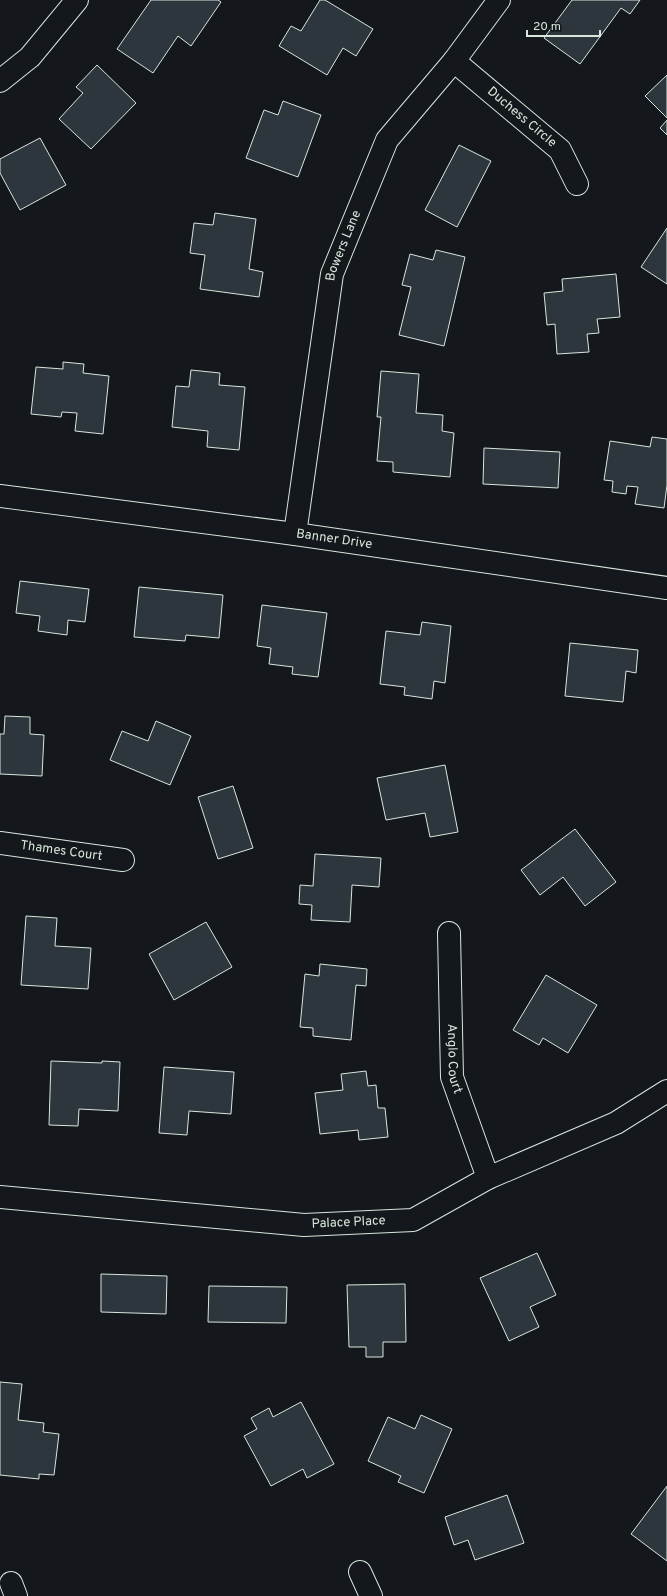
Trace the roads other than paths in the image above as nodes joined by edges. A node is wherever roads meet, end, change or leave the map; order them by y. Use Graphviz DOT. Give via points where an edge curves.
graph roads {
  1 [pos="77,0"];
  2 [pos="499,0"];
  3 [pos="454,61"];
  4 [pos="0,82"];
  5 [pos="577,184"];
  6 [pos="0,496"];
  7 [pos="295,534"];
  8 [pos="667,588"];
  9 [pos="0,843"];
  10 [pos="123,860"];
  11 [pos="449,933"];
  12 [pos="667,1091"];
  13 [pos="488,1178"];
  14 [pos="0,1197"];
  15 [pos="360,1572"];
  16 [pos="371,1596"];
  1 -- 4 [label="street" via="30,57"];
  2 -- 3 [label="street, Bowers Lane"];
  3 -- 5 [label="street, Duchess Circle" via="560,150"];
  3 -- 7 [label="street, Bowers Lane" via="387,140 332,274"];
  6 -- 7 [label="street, Banner Drive"];
  7 -- 8 [label="street, Banner Drive"];
  9 -- 10 [label="street, Thames Court"];
  11 -- 13 [label="street, Anglo Court" via="452,1077"];
  12 -- 13 [label="street, Palace Place" via="616,1123"];
  13 -- 14 [label="street, Palace Place" via="413,1220 304,1225"];
  15 -- 16 [label="street"];
}
